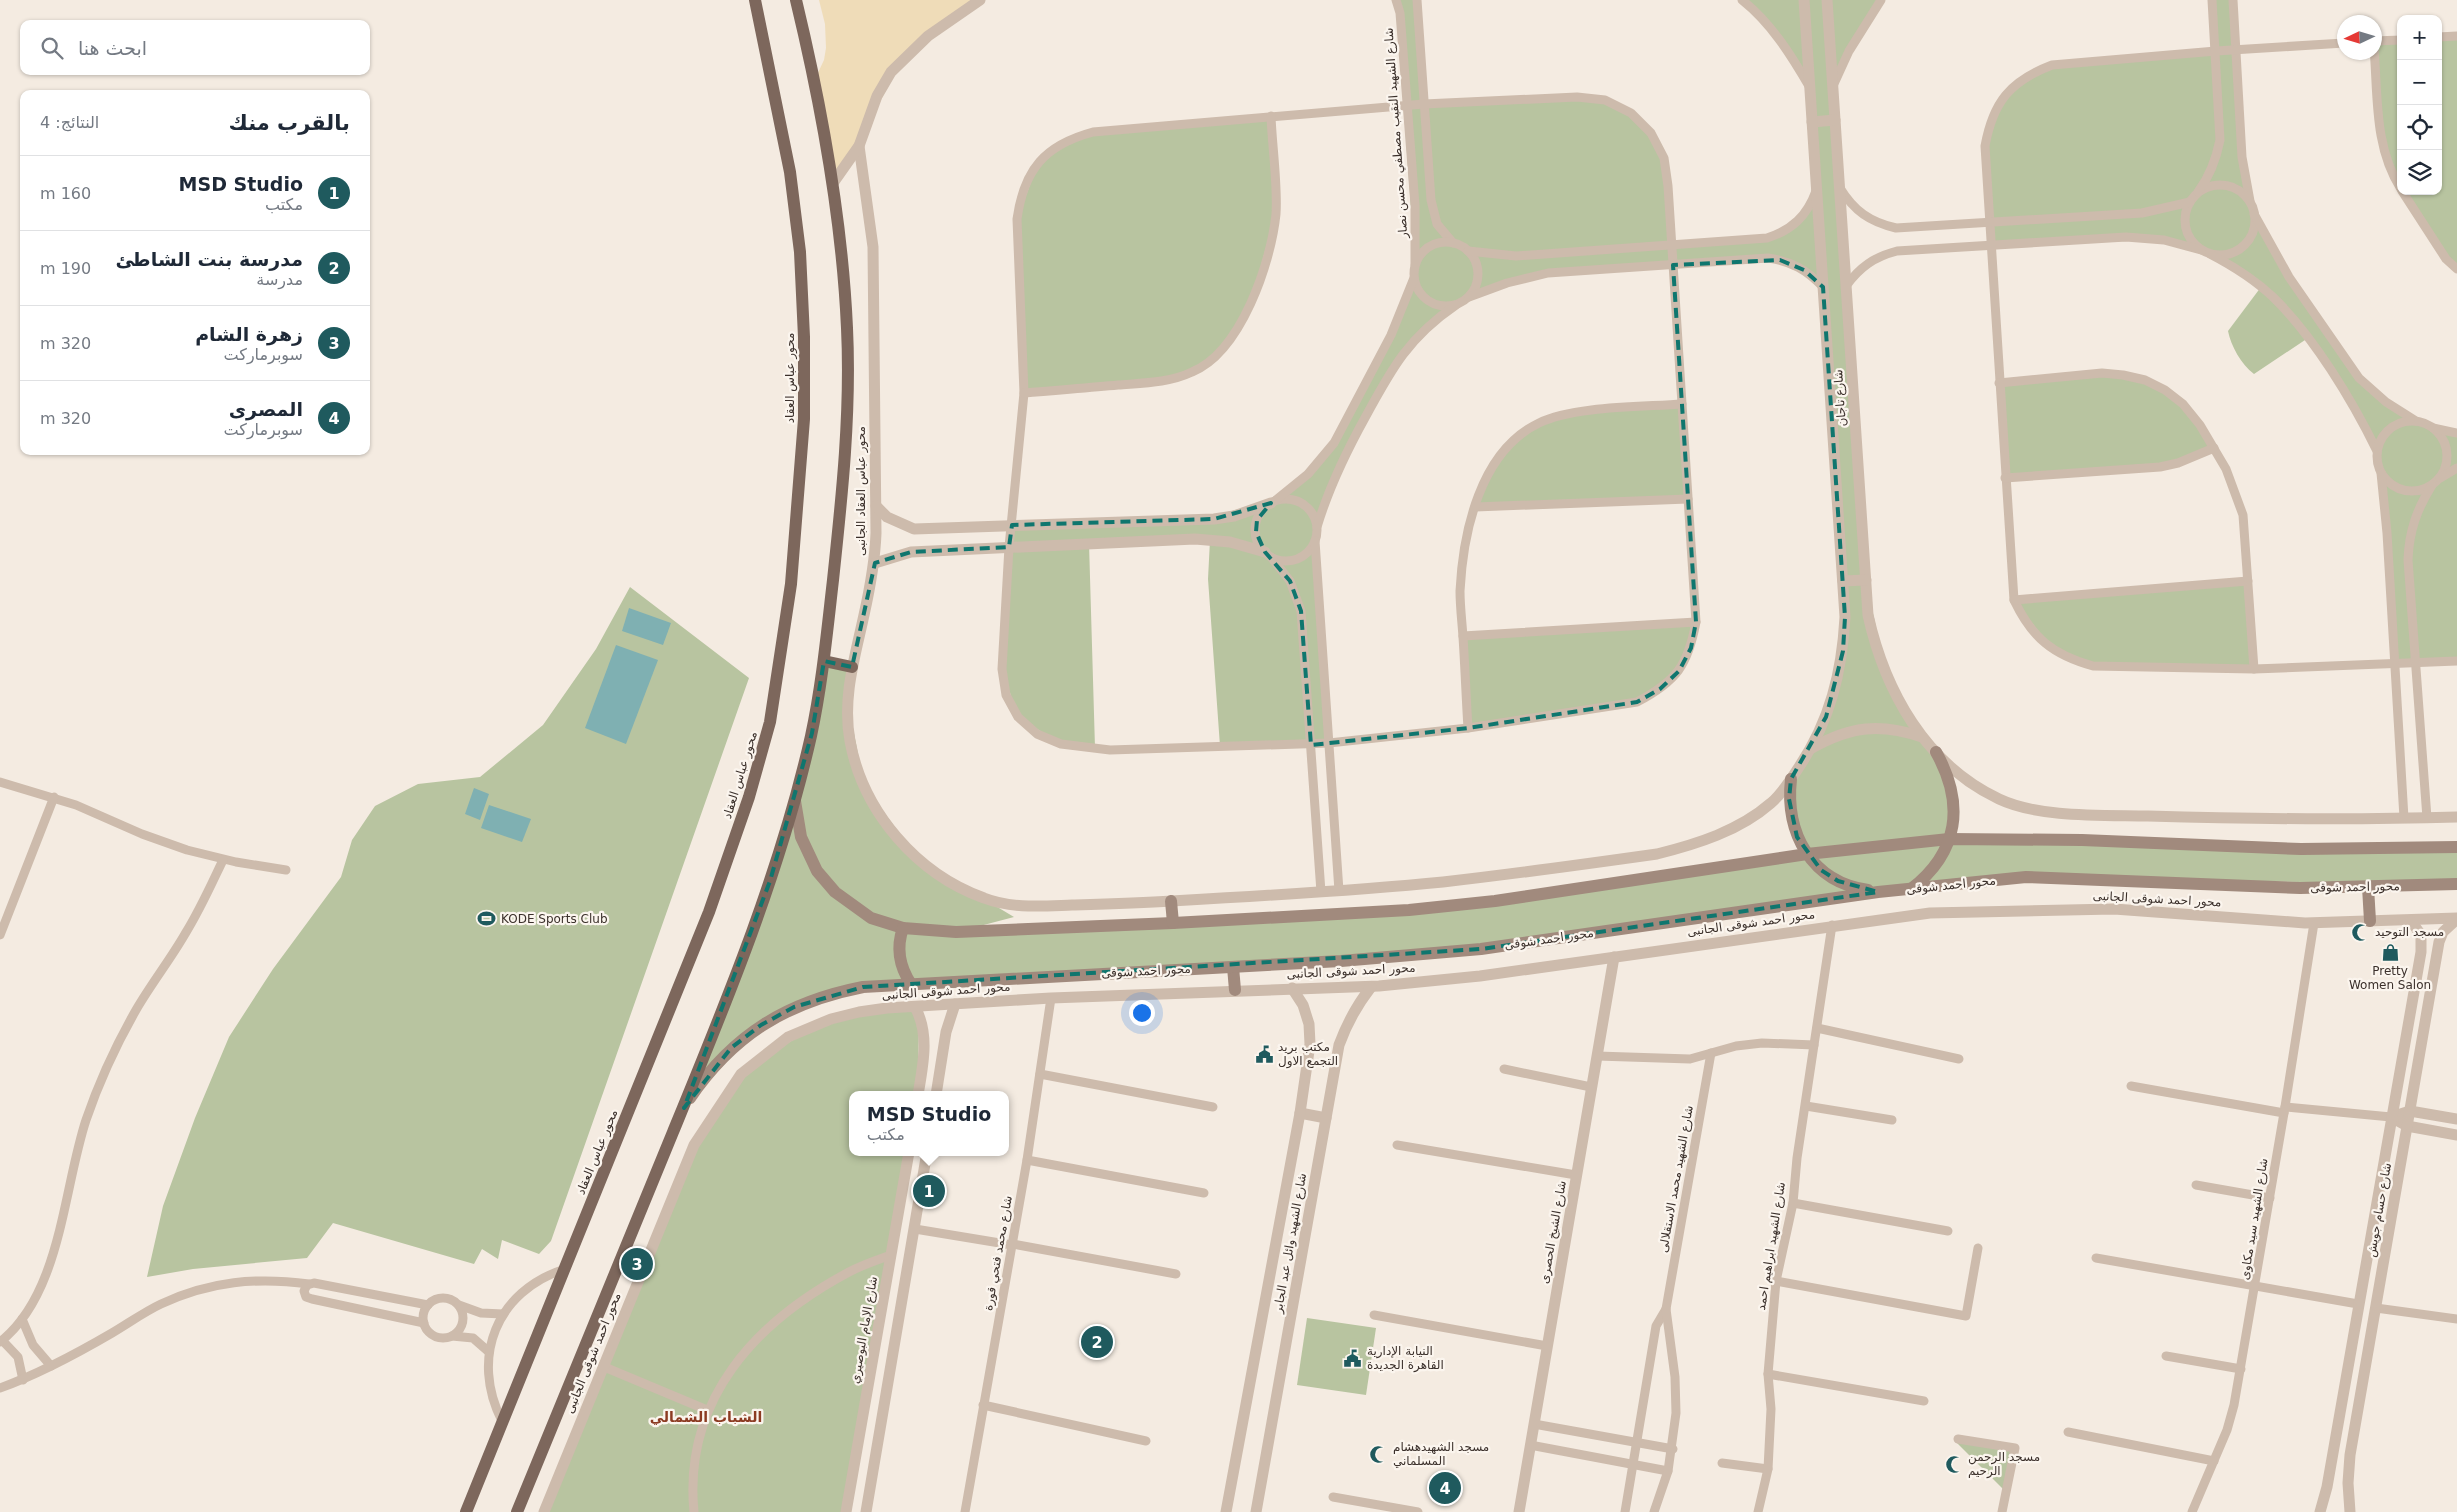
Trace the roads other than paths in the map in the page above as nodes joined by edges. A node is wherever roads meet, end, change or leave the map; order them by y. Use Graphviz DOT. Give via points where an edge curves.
graph roads {
  1 [pos="755,0"];
  2 [pos="796,0"];
  3 [pos="1396,0"];
  4 [pos="1417,0"];
  5 [pos="1742,0"];
  6 [pos="1804,0"];
  7 [pos="1827,0"];
  8 [pos="1882,0"];
  9 [pos="2212,0"];
  10 [pos="2232,0"];
  11 [pos="975,1"];
  12 [pos="2457,36"];
  13 [pos="2442,38"];
  14 [pos="2397,40"];
  15 [pos="2382,41"];
  16 [pos="2337,43"];
  17 [pos="2235,50"];
  18 [pos="2216,51"];
  19 [pos="2375,60"];
  20 [pos="1833,87"];
  21 [pos="1810,88"];
  22 [pos="1424,104"];
  23 [pos="1407,105"];
  24 [pos="1271,116"];
  25 [pos="1835,120"];
  26 [pos="1812,122"];
  27 [pos="859,146"];
  28 [pos="2397,182"];
  29 [pos="833,183"];
  30 [pos="1817,188"];
  31 [pos="1840,188"];
  32 [pos="2405,195"];
  33 [pos="2191,200"];
  34 [pos="2251,204"];
  35 [pos="2254,214"];
  36 [pos="1990,222"];
  37 [pos="1453,243"];
  38 [pos="1672,244"];
  39 [pos="1991,245"];
  40 [pos="2201,250"];
  41 [pos="1468,251"];
  42 [pos="2210,254"];
  43 [pos="1673,264"];
  44 [pos="1415,265"];
  45 [pos="2457,269"];
  46 [pos="1414,278"];
  47 [pos="1846,286"];
  48 [pos="1823,287"];
  49 [pos="1469,297"];
  50 [pos="1456,305"];
  51 [pos="1999,383"];
  52 [pos="1024,393"];
  53 [pos="1682,404"];
  54 [pos="2416,421"];
  55 [pos="2433,428"];
  56 [pos="2457,433"];
  57 [pos="2214,448"];
  58 [pos="2377,451"];
  59 [pos="2457,468"];
  60 [pos="2381,473"];
  61 [pos="2005,478"];
  62 [pos="2435,482"];
  63 [pos="1688,499"];
  64 [pos="1273,502"];
  65 [pos="876,506"];
  66 [pos="1475,507"];
  67 [pos="1012,526"];
  68 [pos="1317,527"];
  69 [pos="1315,541"];
  70 [pos="1009,547"];
  71 [pos="1268,554"];
  72 [pos="875,563"];
  73 [pos="1866,580"];
  74 [pos="1843,581"];
  75 [pos="2248,581"];
  76 [pos="2014,600"];
  77 [pos="1696,622"];
  78 [pos="1463,636"];
  79 [pos="824,661"];
  80 [pos="2395,662"];
  81 [pos="2457,662"];
  82 [pos="2416,663"];
  83 [pos="852,667"];
  84 [pos="2254,669"];
  85 [pos="1468,728"];
  86 [pos="1922,736"];
  87 [pos="1329,743"];
  88 [pos="1310,744"];
  89 [pos="1812,748"];
  90 [pos="1936,752"];
  91 [pos="1791,779"];
  92 [pos="0,782"];
  93 [pos="54,797"];
  94 [pos="795,801"];
  95 [pos="2457,817"];
  96 [pos="2404,818"];
  97 [pos="2427,818"];
  98 [pos="1949,839"];
  99 [pos="2457,847"];
  100 [pos="1807,854"];
  101 [pos="223,860"];
  102 [pos="286,870"];
  103 [pos="2457,884"];
  104 [pos="2368,887"];
  105 [pos="1911,888"];
  106 [pos="1339,891"];
  107 [pos="1321,892"];
  108 [pos="1878,892"];
  109 [pos="1171,901"];
  110 [pos="2457,918"];
  111 [pos="2370,921"];
  112 [pos="2412,921"];
  113 [pos="1173,923"];
  114 [pos="2314,923"];
  115 [pos="1832,926"];
  116 [pos="904,928"];
  117 [pos="0,935"];
  118 [pos="1614,957"];
  119 [pos="1233,966"];
  120 [pos="911,984"];
  121 [pos="1371,987"];
  122 [pos="1292,988"];
  123 [pos="1235,990"];
  124 [pos="1051,998"];
  125 [pos="955,1004"];
  126 [pos="915,1007"];
  127 [pos="1818,1028"];
  128 [pos="1814,1046"];
  129 [pos="1710,1053"];
  130 [pos="1597,1056"];
  131 [pos="1959,1059"];
  132 [pos="1504,1069"];
  133 [pos="1040,1074"];
  134 [pos="2131,1086"];
  135 [pos="1592,1087"];
  136 [pos="918,1091"];
  137 [pos="937,1091"];
  138 [pos="1806,1106"];
  139 [pos="1213,1107"];
  140 [pos="684,1108"];
  141 [pos="2285,1110"];
  142 [pos="2410,1111"];
  143 [pos="1300,1113"];
  144 [pos="1326,1118"];
  145 [pos="2391,1118"];
  146 [pos="2457,1119"];
  147 [pos="1892,1120"];
  148 [pos="2407,1126"];
  149 [pos="2457,1135"];
  150 [pos="1397,1145"];
  151 [pos="908,1156"];
  152 [pos="926,1156"];
  153 [pos="1027,1160"];
  154 [pos="1576,1175"];
  155 [pos="2196,1186"];
  156 [pos="1204,1193"];
  157 [pos="2270,1198"];
  158 [pos="1793,1203"];
  159 [pos="915,1229"];
  160 [pos="1948,1231"];
  161 [pos="1012,1244"];
  162 [pos="1978,1248"];
  163 [pos="891,1255"];
  164 [pos="2096,1258"];
  165 [pos="565,1269"];
  166 [pos="1176,1274"];
  167 [pos="1776,1280"];
  168 [pos="309,1284"];
  169 [pos="2255,1286"];
  170 [pos="364,1292"];
  171 [pos="2358,1304"];
  172 [pos="428,1305"];
  173 [pos="459,1305"];
  174 [pos="2376,1308"];
  175 [pos="1666,1309"];
  176 [pos="360,1310"];
  177 [pos="503,1314"];
  178 [pos="1374,1315"];
  179 [pos="2457,1318"];
  180 [pos="22,1319"];
  181 [pos="424,1323"];
  182 [pos="452,1336"];
  183 [pos="1,1341"];
  184 [pos="1547,1346"];
  185 [pos="489,1352"];
  186 [pos="2166,1356"];
  187 [pos="51,1366"];
  188 [pos="602,1366"];
  189 [pos="2241,1369"];
  190 [pos="1768,1374"];
  191 [pos="23,1380"];
  192 [pos="0,1388"];
  193 [pos="1924,1400"];
  194 [pos="983,1405"];
  195 [pos="707,1410"];
  196 [pos="502,1421"];
  197 [pos="1534,1424"];
  198 [pos="2068,1432"];
  199 [pos="1958,1439"];
  200 [pos="1146,1441"];
  201 [pos="1637,1443"];
  202 [pos="1530,1445"];
  203 [pos="1673,1449"];
  204 [pos="2214,1461"];
  205 [pos="1722,1463"];
  206 [pos="1633,1465"];
  207 [pos="1768,1469"];
  208 [pos="1668,1471"];
  209 [pos="1333,1497"];
  210 [pos="466,1512"];
  211 [pos="517,1512"];
  212 [pos="544,1512"];
  213 [pos="694,1512"];
  214 [pos="846,1512"];
  215 [pos="866,1512"];
  216 [pos="965,1512"];
  217 [pos="1226,1512"];
  218 [pos="1256,1512"];
  219 [pos="1418,1512"];
  220 [pos="1519,1512"];
  221 [pos="1625,1512"];
  222 [pos="1654,1512"];
  223 [pos="1758,1512"];
  224 [pos="2002,1512"];
  225 [pos="2192,1512"];
  226 [pos="2320,1512"];
  227 [pos="2350,1512"];
  1 -- 165 [label="main road, محور عباس العقاد" via="790,172 800,252 804,336 803,429 791,584 782,652 770,722 749,797 714,899"];
  2 -- 29 [label="main road" via="815,79"];
  3 -- 23 [label="street, شارع الشهيد النقيب مصطفي محسن نصار" via="1400,13"];
  4 -- 22 [label="street"];
  5 -- 21 [label="street" via="1793,57"];
  6 -- 21 [label="street, شارع تاجان"];
  7 -- 20 [label="street, شارع تاجان"];
  8 -- 20 [label="street" via="1849,51"];
  9 -- 18 [label="street"];
  10 -- 17 [label="street"];
  11 -- 27 [label="street" via="928,36 891,72 877,96"];
  12 -- 13 [label="street"];
  14 -- 15 [label="street"];
  16 -- 17 [label="street"];
  17 -- 18 [label="street"];
  17 -- 34 [label="street" via="2242,157"];
  18 -- 33 [label="street" via="2220,140 2206,181"];
  18 -- 36 [label="street" via="2052,65 2031,73 2013,86 1999,103 1989,124 1985,146"];
  19 -- 28 [label="street" via="2380,135 2390,171"];
  20 -- 25 [label="street, شارع تاجان"];
  21 -- 26 [label="street, شارع تاجان"];
  22 -- 23 [label="street"];
  22 -- 37 [label="street" via="1433,212 1444,234"];
  22 -- 38 [label="street" via="1577,97 1605,100 1631,113 1651,133 1664,158"];
  23 -- 24 [label="street"];
  23 -- 44 [label="street, شارع الشهيد النقيب مصطفي محسن نصار" via="1415,205"];
  24 -- 52 [label="street" via="1276,212 1271,242 1252,298 1216,357 1194,372 1169,380"];
  24 -- 52 [label="street" via="1093,132 1055,147 1039,161 1022,192 1017,219"];
  25 -- 26 [label="street"];
  25 -- 31 [label="street, شارع تاجان"];
  26 -- 30 [label="street, شارع تاجان"];
  27 -- 29 [label="street"];
  27 -- 65 [label="street, محور عباس العقاد الجانبى" via="873,247"];
  29 -- 79 [label="main road" via="847,328 847,414 842,497"];
  30 -- 38 [label="street" via="1804,215 1781,233 1767,238"];
  30 -- 48 [label="street, شارع تاجان"];
  31 -- 36 [label="street" via="1862,215 1878,224 1896,228"];
  31 -- 47 [label="street, شارع تاجان"];
  32 -- 45 [label="street" via="2446,259"];
  33 -- 34 [label="street" via="2201,191 2223,185 2239,192"];
  33 -- 36 [label="street" via="2142,213"];
  33 -- 40 [label="street" via="2186,228 2191,240"];
  34 -- 35 [label="street"];
  35 -- 42 [label="street" via="2254,228 2238,251"];
  35 -- 54 [label="street" via="2289,277 2359,378 2386,402"];
  36 -- 39 [label="street"];
  37 -- 41 [label="street"];
  37 -- 44 [label="street" via="1430,246"];
  38 -- 41 [label="street" via="1516,256"];
  38 -- 43 [label="street"];
  39 -- 40 [label="street" via="2144,237"];
  39 -- 47 [label="street" via="1896,251 1881,255 1867,262"];
  39 -- 51 [label="street"];
  40 -- 42 [label="street"];
  41 -- 49 [label="street" via="1474,259 1478,278"];
  42 -- 58 [label="street" via="2258,284 2297,323 2356,410"];
  43 -- 48 [label="street" via="1768,258 1804,270"];
  43 -- 49 [label="street" via="1548,273"];
  43 -- 53 [label="street"];
  44 -- 46 [label="street"];
  46 -- 50 [label="street" via="1421,295 1428,301 1437,305"];
  46 -- 64 [label="street" via="1391,335 1334,443 1308,474"];
  47 -- 73 [label="street, شارع تاجان"];
  48 -- 74 [label="street, شارع تاجان"];
  49 -- 50 [label="street"];
  50 -- 68 [label="street" via="1422,332 1394,364 1346,451"];
  51 -- 57 [label="street" via="2102,373 2145,380 2183,404"];
  51 -- 61 [label="street"];
  52 -- 67 [label="street"];
  53 -- 63 [label="street"];
  53 -- 66 [label="street" via="1566,413 1539,423 1516,439 1500,458"];
  54 -- 55 [label="street"];
  54 -- 58 [label="street" via="2405,422 2386,432"];
  55 -- 56 [label="street"];
  55 -- 62 [label="street" via="2441,437 2446,459 2444,470"];
  57 -- 61 [label="street" via="2160,467"];
  57 -- 75 [label="street" via="2236,492 2243,515"];
  58 -- 60 [label="street"];
  59 -- 62 [label="street"];
  60 -- 62 [label="street" via="2388,482 2404,490 2422,490"];
  60 -- 80 [label="street"];
  61 -- 76 [label="street"];
  62 -- 82 [label="street" via="2416,513 2409,544"];
  63 -- 66 [label="street"];
  63 -- 77 [label="street"];
  64 -- 67 [label="street" via="1214,519"];
  64 -- 68 [label="street" via="1298,501 1311,512"];
  64 -- 71 [label="street" via="1262,510 1257,520 1258,543"];
  65 -- 67 [label="street" via="887,517 914,528"];
  65 -- 72 [label="street, محور عباس العقاد الجانبى"];
  66 -- 78 [label="street" via="1460,592"];
  67 -- 70 [label="street"];
  68 -- 69 [label="street"];
  69 -- 71 [label="street" via="1310,550 1291,561"];
  69 -- 87 [label="street"];
  70 -- 71 [label="street" via="1195,538 1230,542"];
  70 -- 72 [label="street" via="911,552"];
  70 -- 88 [label="street" via="1002,669 1006,694 1018,717 1037,734 1061,744 1110,750"];
  71 -- 88 [label="street" via="1290,581 1301,611"];
  72 -- 83 [label="street, محور عباس العقاد الجانبى"];
  73 -- 74 [label="street"];
  73 -- 86 [label="street, شارع تاجان" via="1868,615 1882,663 1903,709"];
  74 -- 89 [label="street, شارع تاجان" via="1845,617 1837,685"];
  75 -- 76 [label="street"];
  75 -- 84 [label="street"];
  76 -- 84 [label="street" via="2037,636 2072,660 2093,666"];
  77 -- 78 [label="street"];
  77 -- 85 [label="street" via="1691,648 1679,671 1660,690 1637,702"];
  78 -- 85 [label="street"];
  79 -- 83 [label="main road"];
  79 -- 94 [label="main road" via="812,733"];
  80 -- 82 [label="street"];
  80 -- 84 [label="street"];
  80 -- 96 [label="street"];
  81 -- 82 [label="street"];
  82 -- 97 [label="street"];
  83 -- 109 [label="street, محور عباس العقاد الجانبى" via="848,702 850,741 864,785 886,826 919,860 950,883 986,899 1025,907"];
  85 -- 87 [label="street"];
  86 -- 89 [label="street" via="1885,728 1854,729 1832,736"];
  86 -- 90 [label="street, شارع تاجان"];
  87 -- 88 [label="street"];
  87 -- 106 [label="street"];
  88 -- 107 [label="street"];
  89 -- 91 [label="street, شارع تاجان"];
  90 -- 96 [label="street, شارع تاجان" via="1976,786 2000,800 2054,812 2276,820"];
  90 -- 98 [label="main road" via="1947,772 1953,794 1954,817"];
  91 -- 100 [label="main road" via="1791,818"];
  91 -- 106 [label="street" via="1772,803 1747,820 1682,848 1630,858 1444,882"];
  92 -- 93 [label="street"];
  93 -- 101 [label="street" via="163,842"];
  93 -- 117 [label="street"];
  94 -- 116 [label="main road" via="801,837 817,871 835,892 871,918"];
  94 -- 140 [label="main road" via="753,930"];
  95 -- 97 [label="street"];
  96 -- 97 [label="street"];
  98 -- 99 [label="main road" via="2082,840 2301,849"];
  98 -- 100 [label="main road"];
  98 -- 105 [label="main road" via="1934,867"];
  100 -- 108 [label="main road" via="1821,870 1838,881"];
  100 -- 113 [label="main road" via="1495,901 1393,911"];
  101 -- 102 [label="street"];
  101 -- 180 [label="street" via="198,913 136,1011 108,1066 78,1148 47,1274"];
  103 -- 104 [label="main road, محور احمد شوقى"];
  104 -- 105 [label="main road, محور احمد شوقى" via="2228,887 2026,877"];
  104 -- 111 [label="main road"];
  105 -- 108 [label="main road, محور احمد شوقى"];
  106 -- 107 [label="street"];
  107 -- 109 [label="street"];
  108 -- 119 [label="main road, محور احمد شوقى" via="1481,949"];
  109 -- 113 [label="main road"];
  110 -- 112 [label="street, محور احمد شوقى الجانبى"];
  110 -- 142 [label="street, شارع حسام جويش" via="2443,932 2439,942"];
  111 -- 112 [label="street, محور احمد شوقى الجانبى"];
  111 -- 114 [label="street, محور احمد شوقى الجانبى"];
  112 -- 145 [label="street, شارع حسام جويش" via="2422,943"];
  113 -- 116 [label="main road" via="956,932"];
  114 -- 115 [label="street, محور احمد شوقى الجانبى" via="2114,909 1930,913"];
  114 -- 141 [label="street, شارع الشهيد سيد مكاوى"];
  115 -- 118 [label="street, محور احمد شوقى الجانبى"];
  115 -- 127 [label="street, شارع الشهيد ابراهيم احمد"];
  116 -- 120 [label="main road" via="899,943 900,958"];
  118 -- 121 [label="street, محور احمد شوقى الجانبى"];
  118 -- 130 [label="street, شارع الشيخ الحصرى"];
  119 -- 120 [label="main road, محور احمد شوقى"];
  119 -- 123 [label="main road"];
  120 -- 140 [label="main road, محور احمد شوقى" via="863,987 833,993 794,1007 761,1025 731,1048 705,1076"];
  121 -- 122 [label="street, محور احمد شوقى الجانبى"];
  121 -- 144 [label="street, شارع الشهيد وائل عبد الجابر" via="1346,1024"];
  122 -- 123 [label="street, محور احمد شوقى الجانبى"];
  122 -- 143 [label="street, شارع الشهيد وائل عبد الجابر" via="1303,1005 1309,1024 1310,1044"];
  123 -- 124 [label="street, محور احمد شوقى الجانبى"];
  124 -- 125 [label="street, محور احمد شوقى الجانبى"];
  124 -- 133 [label="street, شارع محمد فتحي قورة"];
  125 -- 126 [label="street, محور احمد شوقى الجانبى"];
  125 -- 137 [label="street" via="946,1032"];
  126 -- 136 [label="street" via="925,1039"];
  126 -- 188 [label="street, محور احمد شوقى الجانبى" via="831,1018 788,1037 740,1074 694,1145"];
  127 -- 128 [label="street, شارع الشهيد ابراهيم احمد"];
  127 -- 131 [label="street"];
  128 -- 129 [label="street" via="1762,1043"];
  128 -- 138 [label="street, شارع الشهيد ابراهيم احمد"];
  129 -- 130 [label="street" via="1690,1059"];
  129 -- 175 [label="street, شارع الشهيد محمد الاستقلالى"];
  130 -- 135 [label="street, شارع الشيخ الحصرى"];
  132 -- 135 [label="street"];
  133 -- 139 [label="street"];
  133 -- 153 [label="street, شارع محمد فتحي قورة"];
  134 -- 141 [label="street"];
  135 -- 154 [label="street, شارع الشيخ الحصرى"];
  138 -- 147 [label="street"];
  138 -- 158 [label="street, شارع الشهيد ابراهيم احمد"];
  140 -- 211 [label="main road"];
  141 -- 145 [label="street"];
  141 -- 157 [label="street, شارع الشهيد سيد مكاوى"];
  142 -- 145 [label="street"];
  142 -- 146 [label="street"];
  142 -- 148 [label="street, شارع حسام جويش"];
  143 -- 144 [label="street"];
  143 -- 217 [label="street, شارع الشهيد وائل عبد الجابر"];
  144 -- 218 [label="street, شارع الشهيد وائل عبد الجابر"];
  145 -- 148 [label="street"];
  145 -- 171 [label="street, شارع حسام جويش"];
  148 -- 149 [label="street"];
  148 -- 174 [label="street, شارع حسام جويش"];
  150 -- 154 [label="street"];
  151 -- 163 [label="street, شارع الإمام البوصيري"];
  152 -- 159 [label="street"];
  153 -- 156 [label="street"];
  153 -- 161 [label="street, شارع محمد فتحي قورة"];
  154 -- 184 [label="street, شارع الشيخ الحصرى"];
  155 -- 157 [label="street"];
  157 -- 169 [label="street, شارع الشهيد سيد مكاوى"];
  158 -- 160 [label="street"];
  158 -- 167 [label="street, شارع الشهيد ابراهيم احمد"];
  159 -- 161 [label="street"];
  159 -- 215 [label="street"];
  161 -- 166 [label="street"];
  161 -- 194 [label="street, شارع محمد فتحي قورة"];
  162 -- 167 [label="street" via="1966,1316"];
  163 -- 195 [label="street" via="851,1271 814,1292 783,1316 731,1370"];
  163 -- 214 [label="street, شارع الإمام البوصيري"];
  164 -- 169 [label="street"];
  165 -- 177 [label="street" via="532,1284 514,1299"];
  165 -- 196 [label="main road, محور عباس العقاد"];
  167 -- 190 [label="street, شارع الشهيد ابراهيم احمد"];
  168 -- 170 [label="street"];
  168 -- 176 [label="street" via="304,1291 309,1299"];
  168 -- 187 [label="street" via="255,1280 198,1290 145,1312"];
  169 -- 171 [label="street"];
  169 -- 189 [label="street, شارع الشهيد سيد مكاوى"];
  170 -- 172 [label="street"];
  170 -- 176 [label="street"];
  171 -- 226 [label="street, شارع حسام جويش"];
  172 -- 173 [label="street" via="432,1301 450,1298"];
  172 -- 181 [label="street"];
  173 -- 177 [label="street" via="481,1313"];
  173 -- 182 [label="street" via="463,1322"];
  174 -- 179 [label="street"];
  174 -- 227 [label="street, شارع حسام جويش" via="2350,1455"];
  175 -- 201 [label="street, شارع الشهيد محمد الاستقلالى" via="1656,1326"];
  175 -- 203 [label="street, شارع الشهيد محمد الاستقلالى" via="1675,1377"];
  176 -- 181 [label="street"];
  177 -- 185 [label="street"];
  178 -- 184 [label="street"];
  180 -- 183 [label="street"];
  180 -- 187 [label="street" via="33,1345"];
  181 -- 182 [label="street" via="435,1336"];
  182 -- 185 [label="street" via="473,1338"];
  183 -- 191 [label="street" via="18,1357"];
  184 -- 197 [label="street, شارع الشيخ الحصرى"];
  185 -- 196 [label="street" via="490,1388"];
  186 -- 189 [label="street"];
  187 -- 191 [label="street"];
  188 -- 195 [label="street"];
  188 -- 212 [label="street, محور احمد شوقى الجانبى"];
  189 -- 204 [label="street, شارع الشهيد سيد مكاوى" via="2227,1430"];
  190 -- 193 [label="street"];
  190 -- 207 [label="street, شارع الشهيد ابراهيم احمد" via="1771,1409"];
  191 -- 192 [label="street"];
  194 -- 200 [label="street"];
  194 -- 216 [label="street, شارع محمد فتحي قورة"];
  195 -- 213 [label="street" via="693,1464"];
  196 -- 210 [label="main road, محور عباس العقاد"];
  197 -- 201 [label="street"];
  197 -- 202 [label="street, شارع الشيخ الحصرى"];
  198 -- 204 [label="street"];
  199 -- 224 [label="street" via="2015,1448"];
  201 -- 203 [label="street"];
  201 -- 206 [label="street, شارع الشهيد محمد الاستقلالى"];
  202 -- 206 [label="street"];
  202 -- 220 [label="street, شارع الشيخ الحصرى"];
  203 -- 208 [label="street, شارع الشهيد محمد الاستقلالى"];
  204 -- 225 [label="street, شارع الشهيد سيد مكاوى"];
  205 -- 207 [label="street"];
  206 -- 208 [label="street"];
  206 -- 221 [label="street, شارع الشهيد محمد الاستقلالى"];
  207 -- 223 [label="street, شارع الشهيد ابراهيم احمد"];
  208 -- 222 [label="street, شارع الشهيد محمد الاستقلالى"];
  209 -- 219 [label="street"];
}
